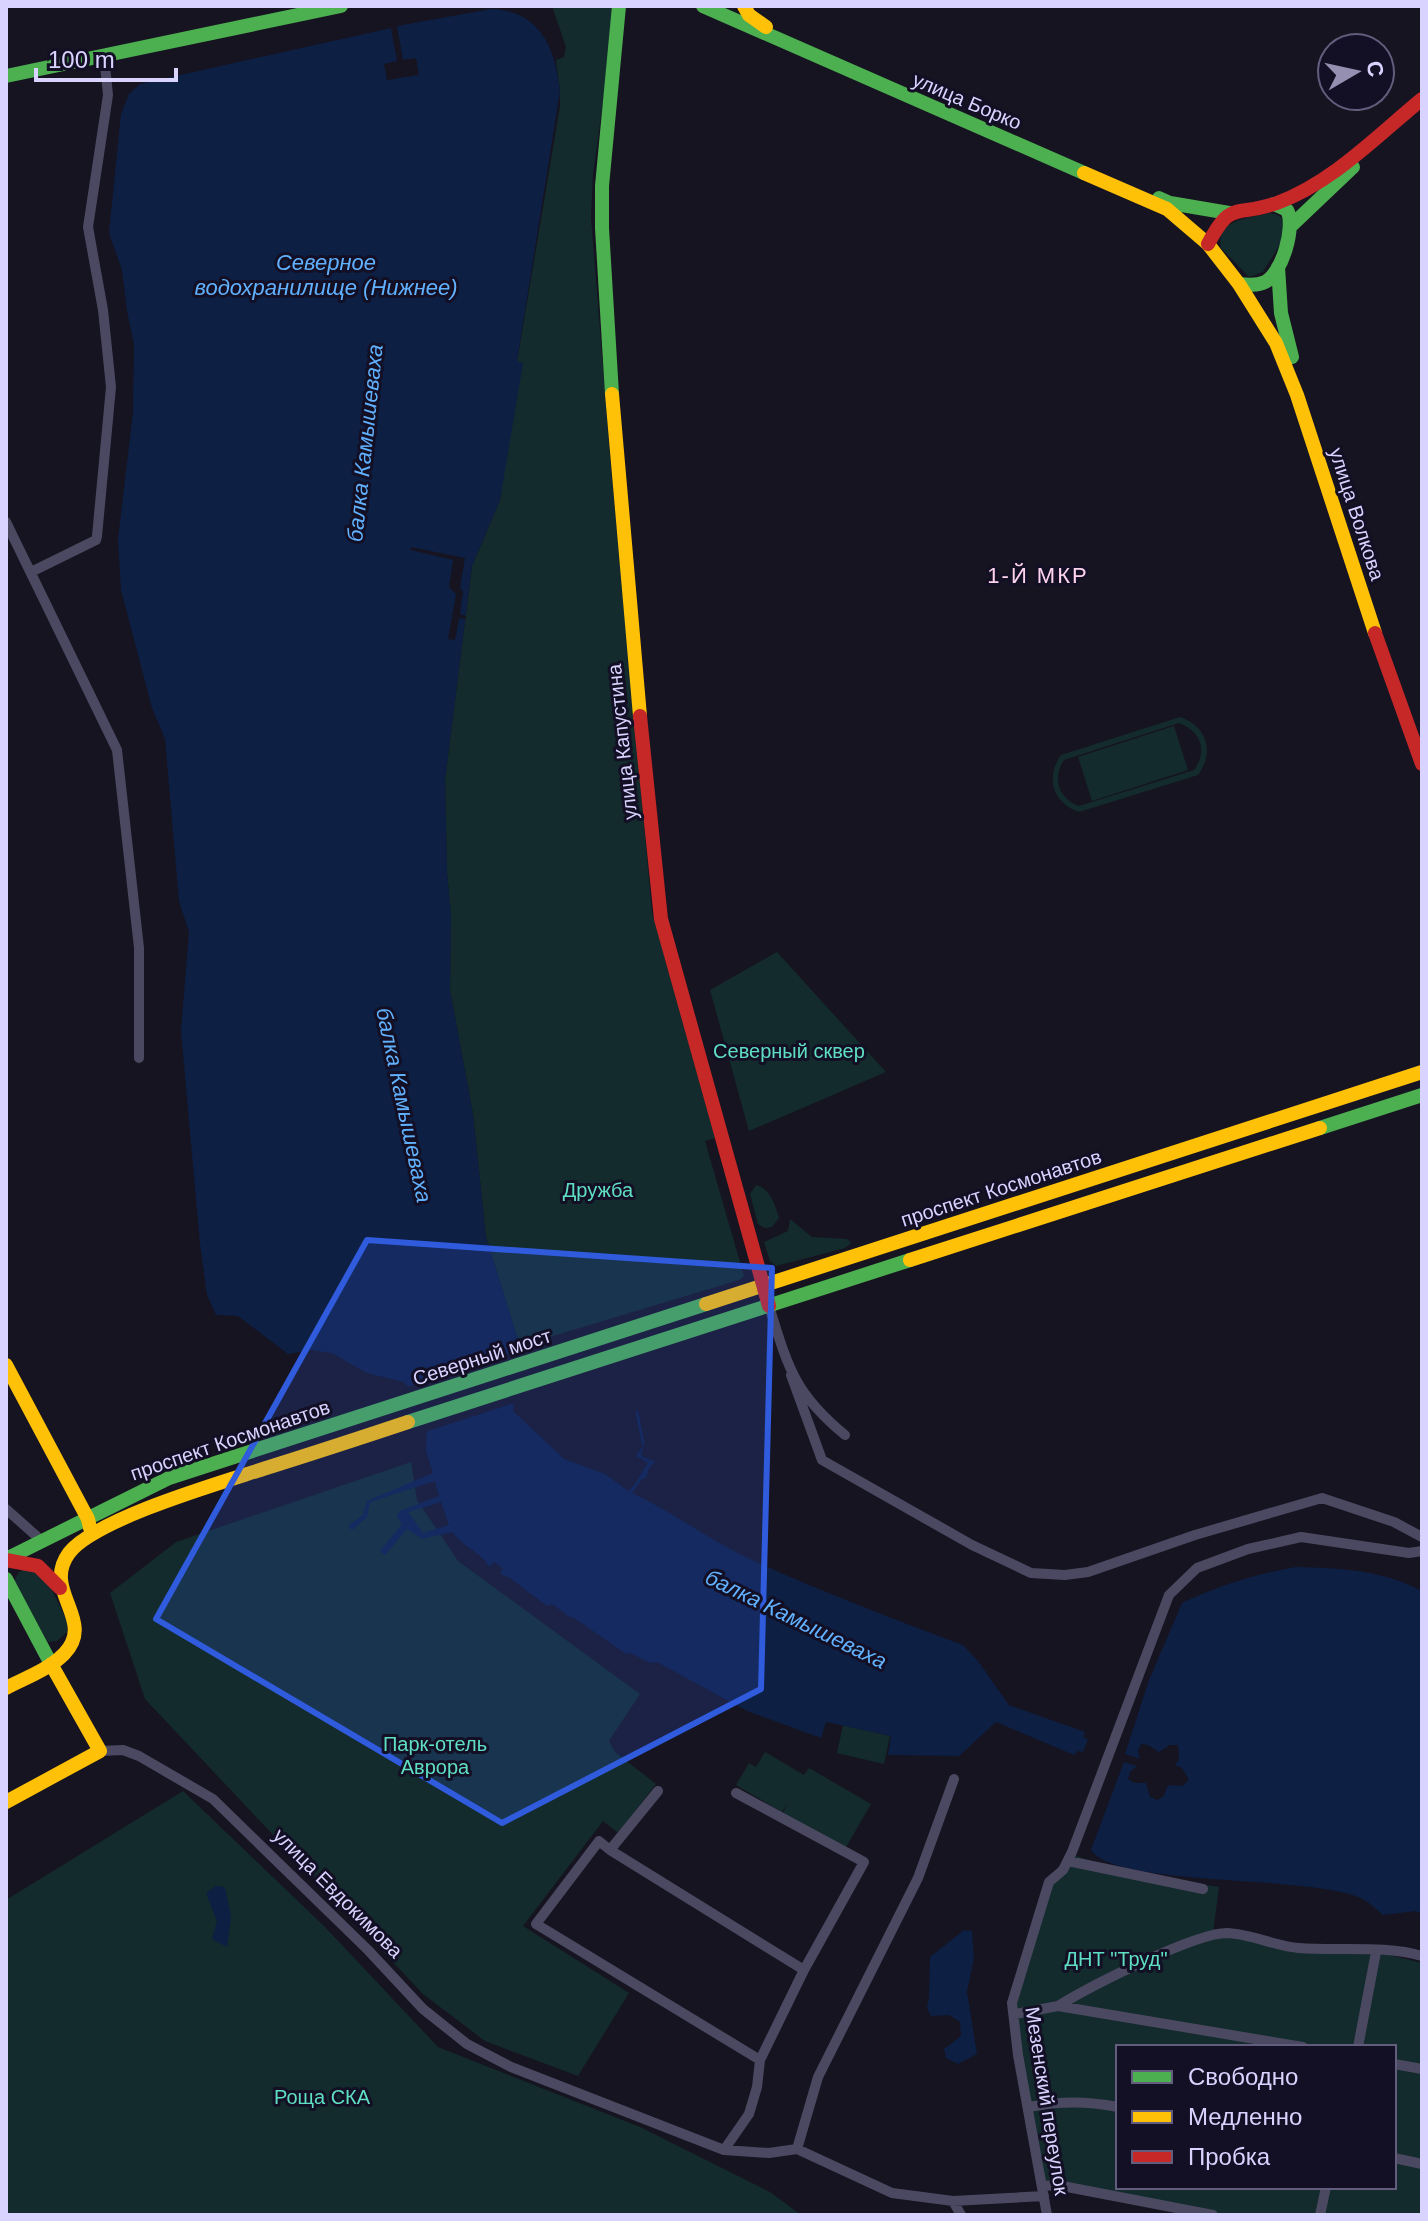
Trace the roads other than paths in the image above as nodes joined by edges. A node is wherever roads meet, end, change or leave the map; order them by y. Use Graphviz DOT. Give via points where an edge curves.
graph roads {
  1 [pos="341,6"];
  2 [pos="619,6"];
  3 [pos="744,6"];
  4 [pos="715,8"];
  5 [pos="104,56"];
  6 [pos="6,76"];
  7 [pos="1422,99"];
  8 [pos="1422,110"];
  9 [pos="1274,204"];
  10 [pos="1229,213"];
  11 [pos="1292,225"];
  12 [pos="1208,244"];
  13 [pos="1278,267"];
  14 [pos="1239,284"];
  15 [pos="6,522"];
  16 [pos="31,572"];
  17 [pos="1422,741"];
  18 [pos="1422,764"];
  19 [pos="139,1058"];
  20 [pos="1422,1072"];
  21 [pos="1422,1095"];
  22 [pos="764,1286"];
  23 [pos="769,1306"];
  24 [pos="591,1342"];
  25 [pos="597,1362"];
  26 [pos="6,1365"];
  27 [pos="791,1375"];
  28 [pos="385,1410"];
  29 [pos="391,1430"];
  30 [pos="845,1435"];
  31 [pos="6,1509"];
  32 [pos="88,1519"];
  33 [pos="92,1535"];
  34 [pos="1422,1537"];
  35 [pos="42,1541"];
  36 [pos="1422,1551"];
  37 [pos="6,1559"];
  38 [pos="6,1579"];
  39 [pos="60,1588"];
  40 [pos="51,1664"];
  41 [pos="6,1688"];
  42 [pos="100,1751"];
  43 [pos="954,1779"];
  44 [pos="658,1791"];
  45 [pos="736,1793"];
  46 [pos="6,1802"];
  47 [pos="610,1850"];
  48 [pos="1068,1861"];
  49 [pos="1203,1889"];
  50 [pos="1376,1952"];
  51 [pos="1422,1956"];
  52 [pos="804,1970"];
  53 [pos="1058,2006"];
  54 [pos="1015,2014"];
  55 [pos="1291,2045"];
  56 [pos="1358,2045"];
  57 [pos="760,2060"];
  58 [pos="1396,2064"];
  59 [pos="1422,2069"];
  60 [pos="1029,2107"];
  61 [pos="1116,2107"];
  62 [pos="797,2149"];
  63 [pos="724,2150"];
  64 [pos="1396,2158"];
  65 [pos="1422,2164"];
  66 [pos="1326,2189"];
  67 [pos="1043,2191"];
  68 [pos="953,2201"];
  69 [pos="961,2215"];
  70 [pos="1047,2215"];
  71 [pos="1213,2215"];
  72 [pos="1320,2215"];
  1 -- 5 [label="main road"];
  2 -- 22 [label="main road, улица Капустина" via="602,228 615,442 653,859 661,919"];
  3 -- 10 [label="main road, улица Борко" via="757,22 1170,203"];
  4 -- 12 [label="main road, улица Борко" via="1167,209"];
  5 -- 6 [label="main road"];
  5 -- 16 [label="street" via="108,95 88,227 111,387 97,536"];
  7 -- 9 [label="main road" via="1325,178"];
  8 -- 11 [label="main road"];
  9 -- 10 [label="main road"];
  9 -- 11 [label="main road" via="1291,215"];
  10 -- 12 [label="main road"];
  11 -- 13 [label="main road"];
  12 -- 14 [label="main road"];
  13 -- 14 [label="main road" via="1261,283"];
  13 -- 17 [label="main road, улица Волкова" via="1286,340"];
  14 -- 18 [label="main road, улица Волкова" via="1276,343 1297,395"];
  15 -- 16 [label="street"];
  16 -- 19 [label="street" via="117,750 139,948"];
  20 -- 22 [label="main road, проспект Космонавтов"];
  21 -- 23 [label="main road, проспект Космонавтов"];
  22 -- 23 [label="main road, улица Капустина"];
  22 -- 24 [label="main road, проспект Космонавтов"];
  23 -- 25 [label="main road, проспект Космонавтов"];
  23 -- 27 [label="street, улица Капустина"];
  24 -- 28 [label="main road, Северный мост"];
  25 -- 29 [label="main road, Северный мост"];
  26 -- 32 [label="main road"];
  27 -- 30 [label="street, улица Капустина" via="818,1413"];
  27 -- 34 [label="street" via="822,1460 1031,1573 1088,1572 1322,1498"];
  28 -- 32 [label="main road, проспект Космонавтов" via="169,1478"];
  29 -- 33 [label="main road, проспект Космонавтов" via="174,1498"];
  31 -- 35 [label="street"];
  32 -- 33 [label="main road"];
  32 -- 35 [label="main road, проспект Космонавтов"];
  33 -- 39 [label="main road" via="65,1558"];
  35 -- 37 [label="main road, проспект Космонавтов"];
  36 -- 48 [label="street, Мезенский переулок" via="1301,1537 1248,1549 1197,1568 1184,1579 1169,1595"];
  37 -- 39 [label="main road, проспект Космонавтов" via="38,1566"];
  38 -- 40 [label="main road"];
  39 -- 40 [label="main road" via="77,1634"];
  40 -- 41 [label="main road"];
  40 -- 42 [label="main road"];
  42 -- 46 [label="main road"];
  42 -- 63 [label="street, улица Евдокимова" via="139,1756 213,1799 423,2009 467,2044 511,2067"];
  43 -- 62 [label="street" via="918,1878 818,2077"];
  44 -- 47 [label="street"];
  45 -- 52 [label="street" via="864,1862"];
  47 -- 52 [label="street"];
  47 -- 57 [label="street" via="599,1841 536,1924"];
  48 -- 49 [label="street"];
  48 -- 54 [label="street, Мезенский переулок" via="1049,1882 1012,2003"];
  50 -- 51 [label="street"];
  50 -- 53 [label="street" via="1299,1948 1230,1933 1206,1935"];
  50 -- 56 [label="street"];
  52 -- 57 [label="street"];
  53 -- 54 [label="street"];
  53 -- 55 [label="street"];
  54 -- 60 [label="street, Мезенский переулок"];
  57 -- 63 [label="street" via="749,2114"];
  58 -- 59 [label="street"];
  60 -- 61 [label="street" via="1060,2101"];
  60 -- 67 [label="street, Мезенский переулок"];
  62 -- 63 [label="street, улица Евдокимова"];
  62 -- 68 [label="street, улица Евдокимова" via="892,2193"];
  64 -- 65 [label="street"];
  66 -- 72 [label="street"];
  67 -- 68 [label="street, улица Евдокимова"];
  67 -- 70 [label="street, Мезенский переулок"];
  67 -- 71 [label="street, улица Евдокимова" via="1057,2185"];
  68 -- 69 [label="street"];
}
